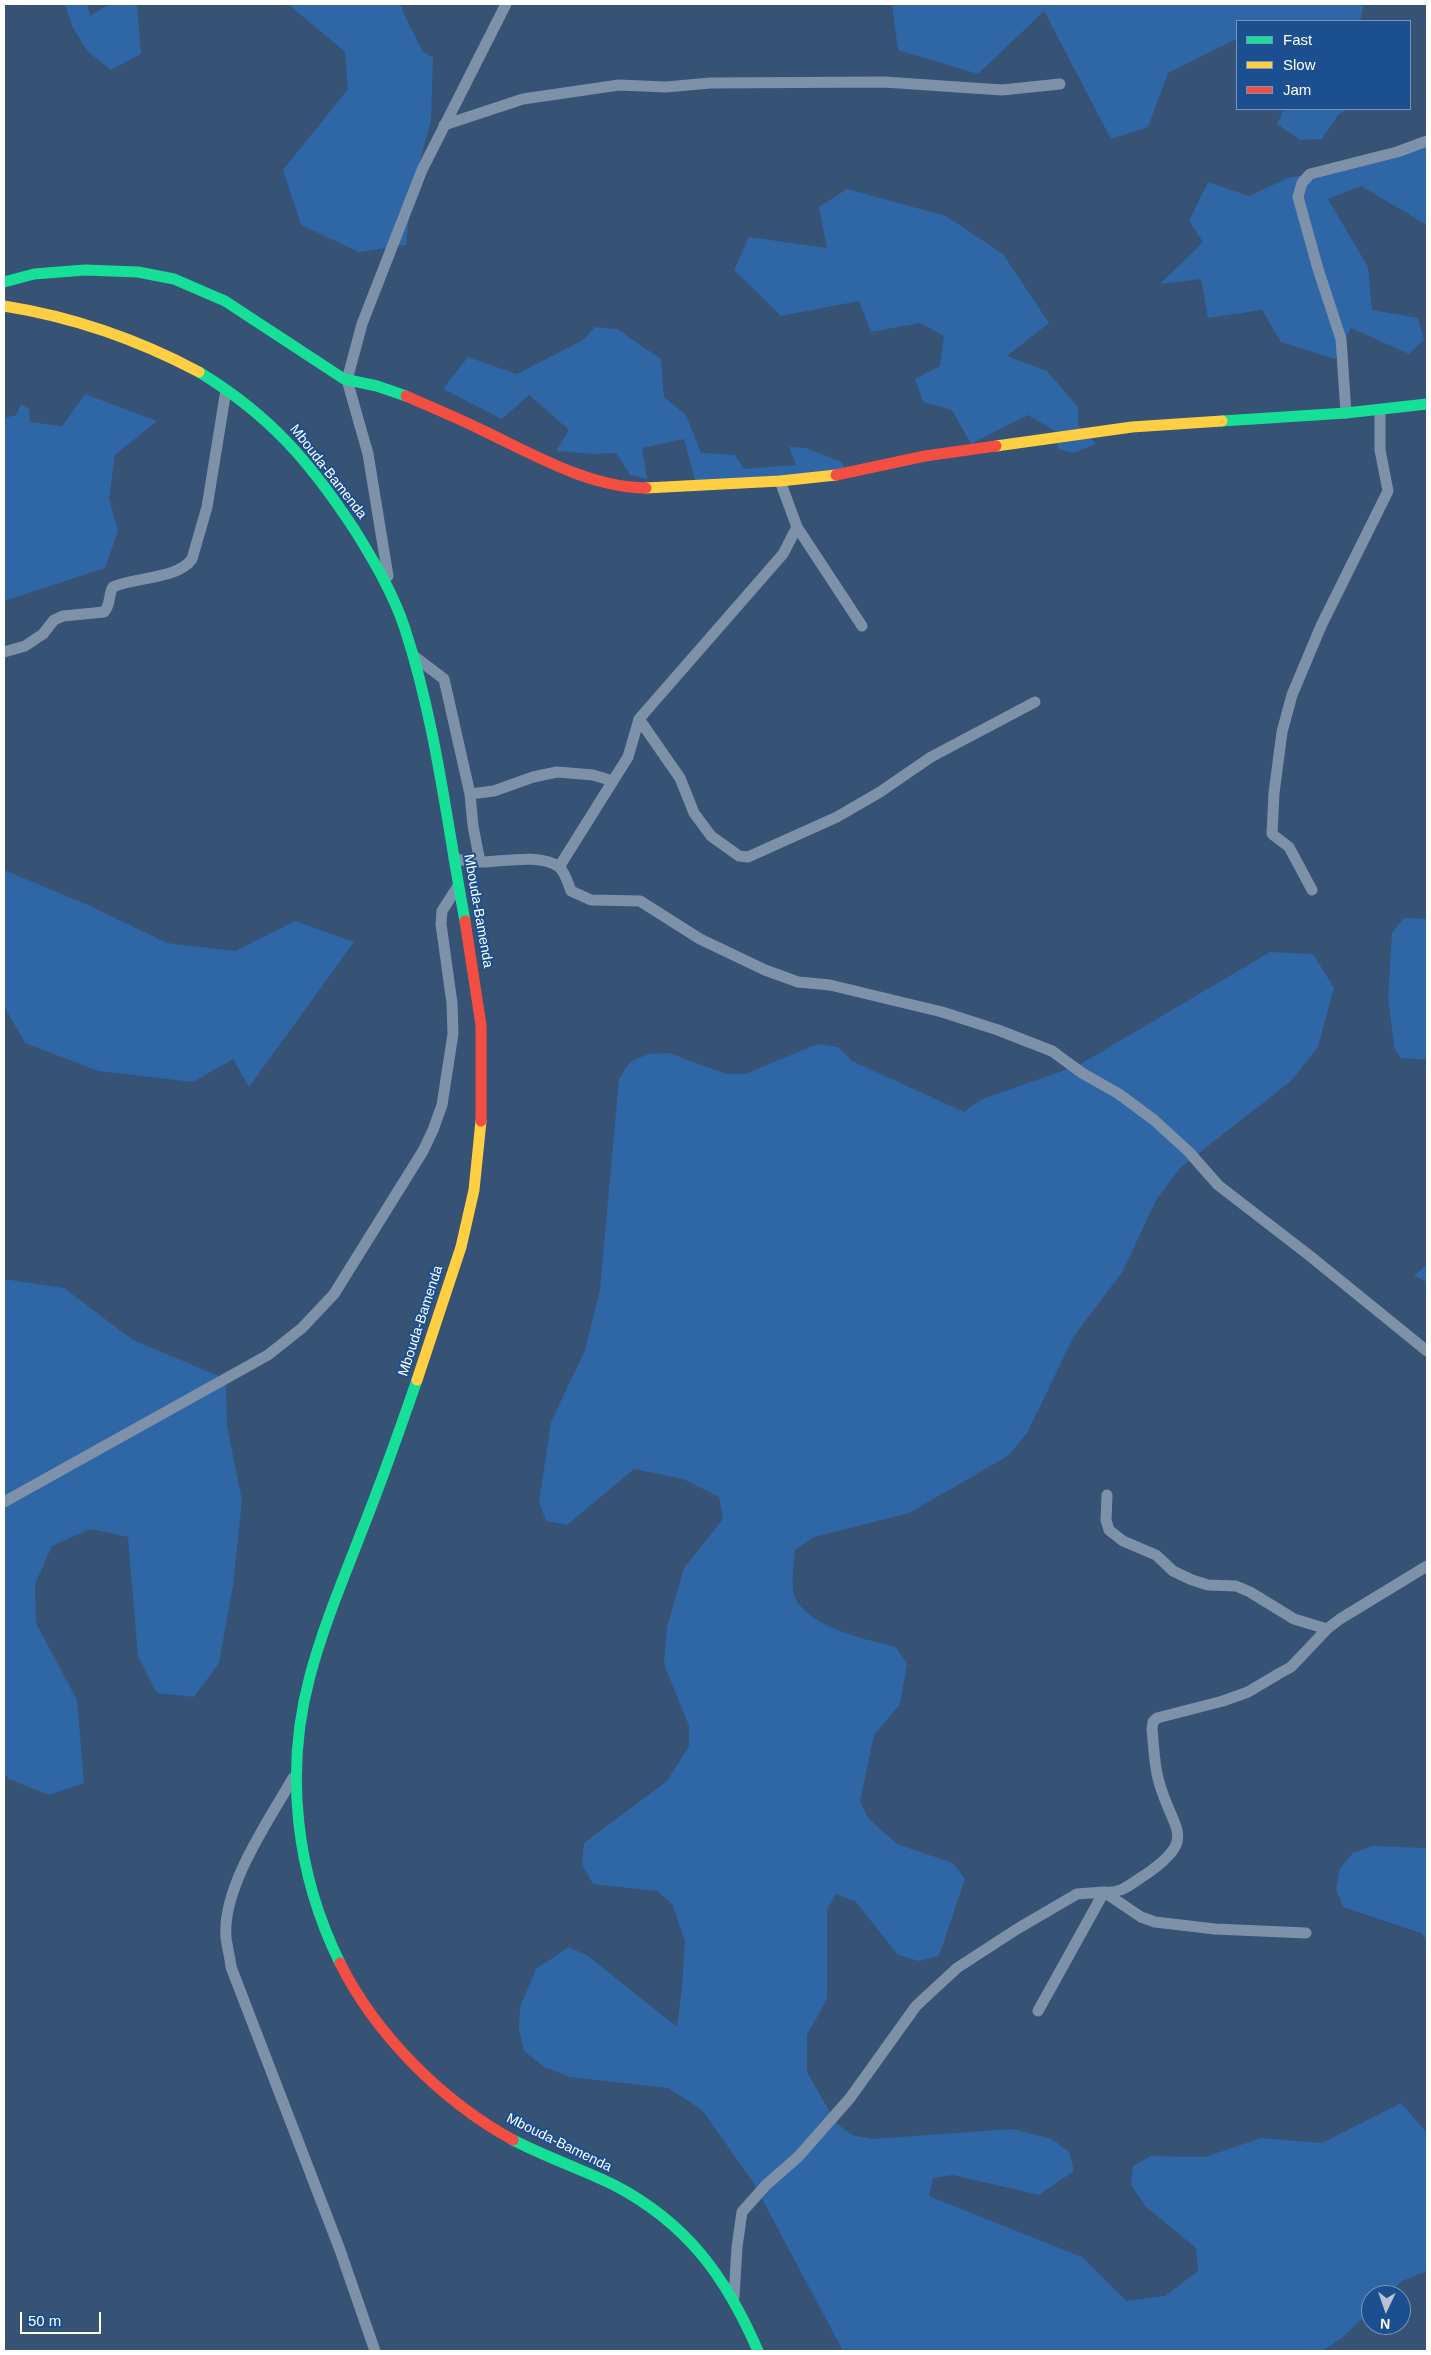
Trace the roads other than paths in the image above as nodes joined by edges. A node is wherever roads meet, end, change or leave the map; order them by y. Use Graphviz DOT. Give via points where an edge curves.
graph roads {
  1 [pos="506,4"];
  2 [pos="1060,84"];
  3 [pos="444,125"];
  4 [pos="1427,141"];
  5 [pos="4,282"];
  6 [pos="4,306"];
  7 [pos="347,380"];
  8 [pos="226,390"];
  9 [pos="1427,404"];
  10 [pos="1380,410"];
  11 [pos="1346,414"];
  12 [pos="780,481"];
  13 [pos="797,527"];
  14 [pos="391,593"];
  15 [pos="862,626"];
  16 [pos="4,652"];
  17 [pos="413,655"];
  18 [pos="1035,702"];
  19 [pos="640,719"];
  20 [pos="613,781"];
  21 [pos="470,794"];
  22 [pos="454,859"];
  23 [pos="480,862"];
  24 [pos="559,867"];
  25 [pos="458,886"];
  26 [pos="1312,890"];
  27 [pos="1427,1351"];
  28 [pos="1107,1495"];
  29 [pos="4,1502"];
  30 [pos="1427,1566"];
  31 [pos="1327,1629"];
  32 [pos="295,1774"];
  33 [pos="1104,1892"];
  34 [pos="1306,1933"];
  35 [pos="1038,2011"];
  36 [pos="734,2298"];
  37 [pos="375,2351"];
  38 [pos="758,2351"];
  1 -- 3 [label="street"];
  2 -- 3 [label="street" via="1002,90 884,82 710,83 666,87 619,85 523,99"];
  3 -- 7 [label="street" via="399,225 362,324"];
  4 -- 11 [label="street" via="1310,174 1302,182 1298,197 1341,339"];
  5 -- 7 [label="main road" via="34,275 108,268 171,279 207,292"];
  6 -- 8 [label="main road, Mbouda-Bamenda" via="63,317 147,347 189,366"];
  7 -- 12 [label="main road" via="376,385 484,431 548,463 601,483 644,488"];
  7 -- 14 [label="street" via="368,454"];
  8 -- 14 [label="main road, Mbouda-Bamenda" via="259,414 291,445 340,506"];
  8 -- 16 [label="street" via="208,507 188,565 113,587 104,612 63,616 25,646"];
  9 -- 10 [label="main road"];
  10 -- 11 [label="main road"];
  10 -- 26 [label="street" via="1380,450 1388,491 1321,626 1292,695 1282,732 1272,834 1289,847"];
  11 -- 12 [label="main road" via="1132,427 933,454 838,475"];
  12 -- 13 [label="street"];
  13 -- 15 [label="street"];
  13 -- 19 [label="street" via="783,554"];
  14 -- 17 [label="main road, Mbouda-Bamenda"];
  17 -- 21 [label="street" via="444,679"];
  17 -- 22 [label="main road, Mbouda-Bamenda" via="433,735"];
  18 -- 19 [label="street" via="931,756 837,817 748,857 739,856 712,836 694,813 680,778"];
  19 -- 20 [label="street" via="628,757"];
  20 -- 21 [label="street" via="593,775 557,772 494,791"];
  20 -- 24 [label="street"];
  21 -- 23 [label="street" via="472,826"];
  22 -- 23 [label="street"];
  22 -- 25 [label="main road, Mbouda-Bamenda"];
  23 -- 24 [label="street" via="530,859"];
  24 -- 27 [label="street" via="571,891 596,901 640,901 700,939 765,970 798,982 830,985 942,1012 1052,1051 1154,1120 1218,1185"];
  25 -- 29 [label="street" via="442,911 441,924 453,1034 442,1105 423,1151 334,1294 302,1328 268,1355"];
  25 -- 32 [label="main road, Mbouda-Bamenda" via="470,946 482,1043 483,1110 477,1170 464,1241 386,1468 326,1622 298,1727"];
  28 -- 31 [label="street" via="1109,1530 1123,1541 1156,1555 1173,1570 1192,1580 1208,1585 1236,1586 1294,1619"];
  30 -- 31 [label="street"];
  31 -- 33 [label="street" via="1291,1667 1248,1692 1157,1718 1153,1722 1158,1780 1174,1818 1177,1841 1165,1862 1116,1893"];
  32 -- 36 [label="main road, Mbouda-Bamenda" via="303,1849 314,1898 329,1940 356,1989 394,2044 437,2086 478,2118 517,2142 620,2188 664,2218 698,2248 717,2270"];
  32 -- 37 [label="street" via="244,1863 229,1907 226,1935 231,1967 340,2250"];
  33 -- 34 [label="street" via="1141,1917 1155,1922"];
  33 -- 35 [label="street"];
  33 -- 36 [label="street" via="1077,1894 1017,1929 957,1968 916,2006 850,2098 798,2157 742,2212 736,2246"];
  36 -- 38 [label="main road, Mbouda-Bamenda"];
}
